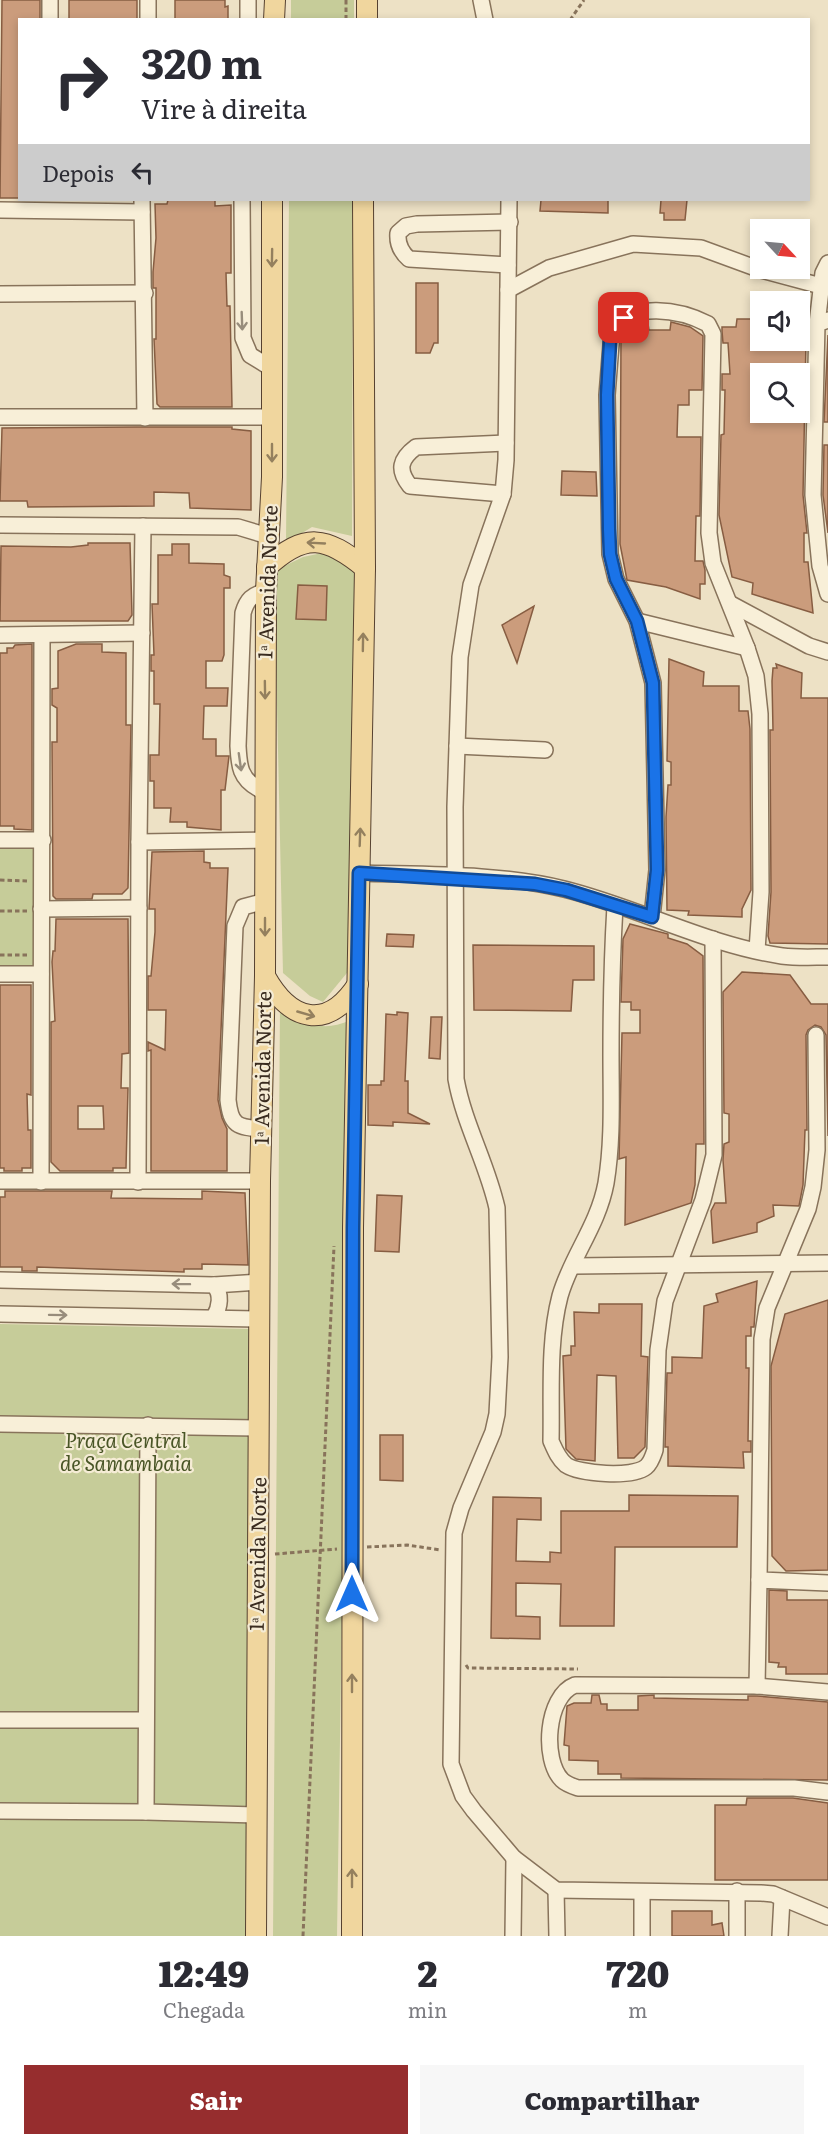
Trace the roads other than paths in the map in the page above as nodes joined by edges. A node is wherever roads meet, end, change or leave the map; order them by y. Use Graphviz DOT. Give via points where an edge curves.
graph roads {
  1 [pos="50,0"];
  2 [pos="148,0"];
  3 [pos="248,0"];
  4 [pos="275,0"];
  5 [pos="367,0"];
  6 [pos="481,0"];
  7 [pos="50,18"];
  8 [pos="148,18"];
  9 [pos="248,18"];
  10 [pos="274,18"];
  11 [pos="367,18"];
  12 [pos="485,18"];
  13 [pos="242,201"];
  14 [pos="272,201"];
  15 [pos="363,201"];
  16 [pos="509,201"];
  17 [pos="48,205"];
  18 [pos="142,206"];
  19 [pos="0,210"];
  20 [pos="510,222"];
  21 [pos="828,263"];
  22 [pos="508,265"];
  23 [pos="821,286"];
  24 [pos="508,290"];
  25 [pos="145,293"];
  26 [pos="0,294"];
  27 [pos="823,322"];
  28 [pos="271,368"];
  29 [pos="0,417"];
  30 [pos="272,417"];
  31 [pos="145,418"];
  32 [pos="506,443"];
  33 [pos="503,494"];
  34 [pos="269,509"];
  35 [pos="0,525"];
  36 [pos="143,526"];
  37 [pos="237,526"];
  38 [pos="268,536"];
  39 [pos="267,567"];
  40 [pos="365,568"];
  41 [pos="266,591"];
  42 [pos="828,594"];
  43 [pos="731,604"];
  44 [pos="637,621"];
  45 [pos="142,633"];
  46 [pos="0,635"];
  47 [pos="42,636"];
  48 [pos="747,648"];
  49 [pos="828,652"];
  50 [pos="457,746"];
  51 [pos="545,750"];
  52 [pos="265,788"];
  53 [pos="0,840"];
  54 [pos="43,840"];
  55 [pos="266,840"];
  56 [pos="139,842"];
  57 [pos="359,873"];
  58 [pos="454,877"];
  59 [pos="265,901"];
  60 [pos="615,906"];
  61 [pos="139,908"];
  62 [pos="40,910"];
  63 [pos="652,917"];
  64 [pos="713,939"];
  65 [pos="757,950"];
  66 [pos="828,957"];
  67 [pos="0,974"];
  68 [pos="41,974"];
  69 [pos="265,976"];
  70 [pos="358,984"];
  71 [pos="816,1035"];
  72 [pos="262,1129"];
  73 [pos="0,1181"];
  74 [pos="260,1181"];
  75 [pos="41,1182"];
  76 [pos="138,1182"];
  77 [pos="786,1263"];
  78 [pos="828,1263"];
  79 [pos="574,1266"];
  80 [pos="676,1266"];
  81 [pos="0,1280"];
  82 [pos="261,1282"];
  83 [pos="214,1285"];
  84 [pos="0,1314"];
  85 [pos="214,1317"];
  86 [pos="261,1318"];
  87 [pos="0,1424"];
  88 [pos="148,1425"];
  89 [pos="260,1428"];
  90 [pos="759,1580"];
  91 [pos="828,1583"];
  92 [pos="757,1686"];
  93 [pos="828,1692"];
  94 [pos="0,1720"];
  95 [pos="146,1720"];
  96 [pos="828,1792"];
  97 [pos="0,1811"];
  98 [pos="146,1812"];
  99 [pos="256,1815"];
  100 [pos="514,1858"];
  101 [pos="556,1890"];
  102 [pos="737,1891"];
  103 [pos="642,1892"];
  104 [pos="782,1898"];
  105 [pos="828,1917"];
  106 [pos="256,1936"];
  107 [pos="352,1936"];
  108 [pos="513,1936"];
  109 [pos="557,1936"];
  110 [pos="642,1936"];
  111 [pos="737,1936"];
  112 [pos="780,1936"];
  1 -- 7 [label="street"];
  2 -- 8 [label="street"];
  3 -- 9 [label="street"];
  4 -- 10 [label="main road"];
  5 -- 11 [label="main road"];
  6 -- 12 [label="street"];
  13 -- 28 [label="street, one-way" via="243,338 250,355"];
  14 -- 28 [label="main road, 1ᵃ Avenida Norte, one-way"];
  15 -- 40 [label="main road"];
  16 -- 20 [label="street"];
  17 -- 18 [label="street"];
  17 -- 19 [label="street"];
  18 -- 25 [label="street"];
  20 -- 22 [label="street"];
  20 -- 22 [label="street" via="417,224 398,233 403,254 409,259"];
  21 -- 23 [label="street"];
  22 -- 24 [label="street"];
  23 -- 24 [label="street" via="760,270 701,248 633,244 549,268"];
  23 -- 27 [label="street"];
  24 -- 32 [label="street"];
  25 -- 26 [label="street"];
  25 -- 31 [label="street"];
  27 -- 42 [label="street" via="813,495 816,545"];
  28 -- 30 [label="main road, 1ᵃ Avenida Norte"];
  29 -- 31 [label="street"];
  30 -- 31 [label="street"];
  30 -- 34 [label="main road, 1ᵃ Avenida Norte, one-way"];
  32 -- 33 [label="street"];
  32 -- 33 [label="street" via="416,447 405,455 401,466 410,486"];
  33 -- 50 [label="street" via="471,585 465,616"];
  34 -- 37 [label="street"];
  34 -- 38 [label="main road, 1ᵃ Avenida Norte"];
  35 -- 36 [label="street"];
  36 -- 37 [label="street"];
  36 -- 45 [label="street"];
  37 -- 38 [label="street"];
  38 -- 39 [label="main road, 1ᵃ Avenida Norte"];
  40 -- 39 [label="main road, one-way" via="335,546 315,541 295,546"];
  39 -- 41 [label="main road, 1ᵃ Avenida Norte"];
  57 -- 40 [label="main road, one-way"];
  41 -- 52 [label="main road, 1ᵃ Avenida Norte, one-way"];
  41 -- 52 [label="street, one-way" via="246,601 243,613 238,746 244,779 259,789"];
  43 -- 44 [label="street" via="713,563 709,533 713,334 708,324 678,313 635,312 616,324 612,332 607,395 610,554 616,579"];
  43 -- 48 [label="street"];
  43 -- 49 [label="street"];
  44 -- 48 [label="street"];
  44 -- 63 [label="street" via="653,683 657,870"];
  45 -- 47 [label="street"];
  45 -- 56 [label="street"];
  46 -- 47 [label="street"];
  47 -- 54 [label="street"];
  48 -- 65 [label="street" via="756,676 760,714 761,892"];
  50 -- 51 [label="street"];
  50 -- 58 [label="street"];
  52 -- 55 [label="main road, 1ᵃ Avenida Norte"];
  53 -- 54 [label="street"];
  54 -- 62 [label="street"];
  55 -- 56 [label="street"];
  55 -- 59 [label="main road, 1ᵃ Avenida Norte"];
  56 -- 61 [label="street"];
  57 -- 58 [label="street"];
  57 -- 70 [label="main road"];
  58 -- 60 [label="street" via="535,884"];
  58 -- 100 [label="street" via="456,1078 461,1106 493,1187 497,1208 500,1357 493,1432 454,1533 451,1764 463,1796"];
  59 -- 69 [label="main road, 1ᵃ Avenida Norte, one-way"];
  59 -- 72 [label="street" via="243,907 235,926 228,1100 235,1123"];
  60 -- 63 [label="street"];
  60 -- 79 [label="street" via="611,1122 606,1181 601,1206"];
  61 -- 62 [label="street"];
  61 -- 76 [label="street"];
  62 -- 68 [label="street"];
  63 -- 64 [label="street"];
  64 -- 65 [label="street"];
  64 -- 80 [label="street" via="714,1155 703,1200"];
  65 -- 66 [label="street" via="783,956"];
  67 -- 68 [label="street"];
  68 -- 75 [label="street"];
  69 -- 70 [label="main road, one-way" via="287,1006 314,1017 338,1008"];
  69 -- 72 [label="main road, 1ᵃ Avenida Norte"];
  107 -- 70 [label="main road, one-way" via="353,1228"];
  71 -- 77 [label="street" via="817,1150 813,1187"];
  72 -- 74 [label="main road, 1ᵃ Avenida Norte"];
  73 -- 75 [label="street"];
  74 -- 76 [label="street"];
  74 -- 82 [label="main road, 1ᵃ Avenida Norte"];
  75 -- 76 [label="street"];
  77 -- 78 [label="street"];
  77 -- 80 [label="street"];
  77 -- 90 [label="street" via="767,1308 762,1339"];
  79 -- 80 [label="street"];
  79 -- 80 [label="street" via="558,1308 551,1441 557,1456 574,1469 627,1473 646,1467 655,1450 658,1350 665,1301"];
  83 -- 81 [label="street, one-way"];
  82 -- 83 [label="street"];
  82 -- 86 [label="main road, 1ᵃ Avenida Norte"];
  83 -- 85 [label="street" via="219,1302"];
  84 -- 85 [label="street, one-way"];
  85 -- 86 [label="street"];
  86 -- 89 [label="main road, 1ᵃ Avenida Norte"];
  87 -- 88 [label="street"];
  88 -- 89 [label="street"];
  88 -- 95 [label="street"];
  89 -- 99 [label="main road, 1ᵃ Avenida Norte"];
  90 -- 91 [label="street"];
  90 -- 92 [label="street"];
  92 -- 93 [label="street"];
  92 -- 96 [label="street" via="566,1688 551,1714 555,1770 564,1782 578,1788 794,1788"];
  94 -- 95 [label="street"];
  95 -- 98 [label="street"];
  97 -- 98 [label="street"];
  98 -- 99 [label="street"];
  99 -- 106 [label="main road, 1ᵃ Avenida Norte"];
  100 -- 101 [label="street"];
  100 -- 108 [label="street"];
  101 -- 103 [label="street"];
  101 -- 109 [label="street"];
  102 -- 103 [label="street"];
  102 -- 104 [label="street"];
  102 -- 111 [label="street"];
  103 -- 110 [label="street"];
  104 -- 105 [label="street"];
  104 -- 112 [label="street"];
}
